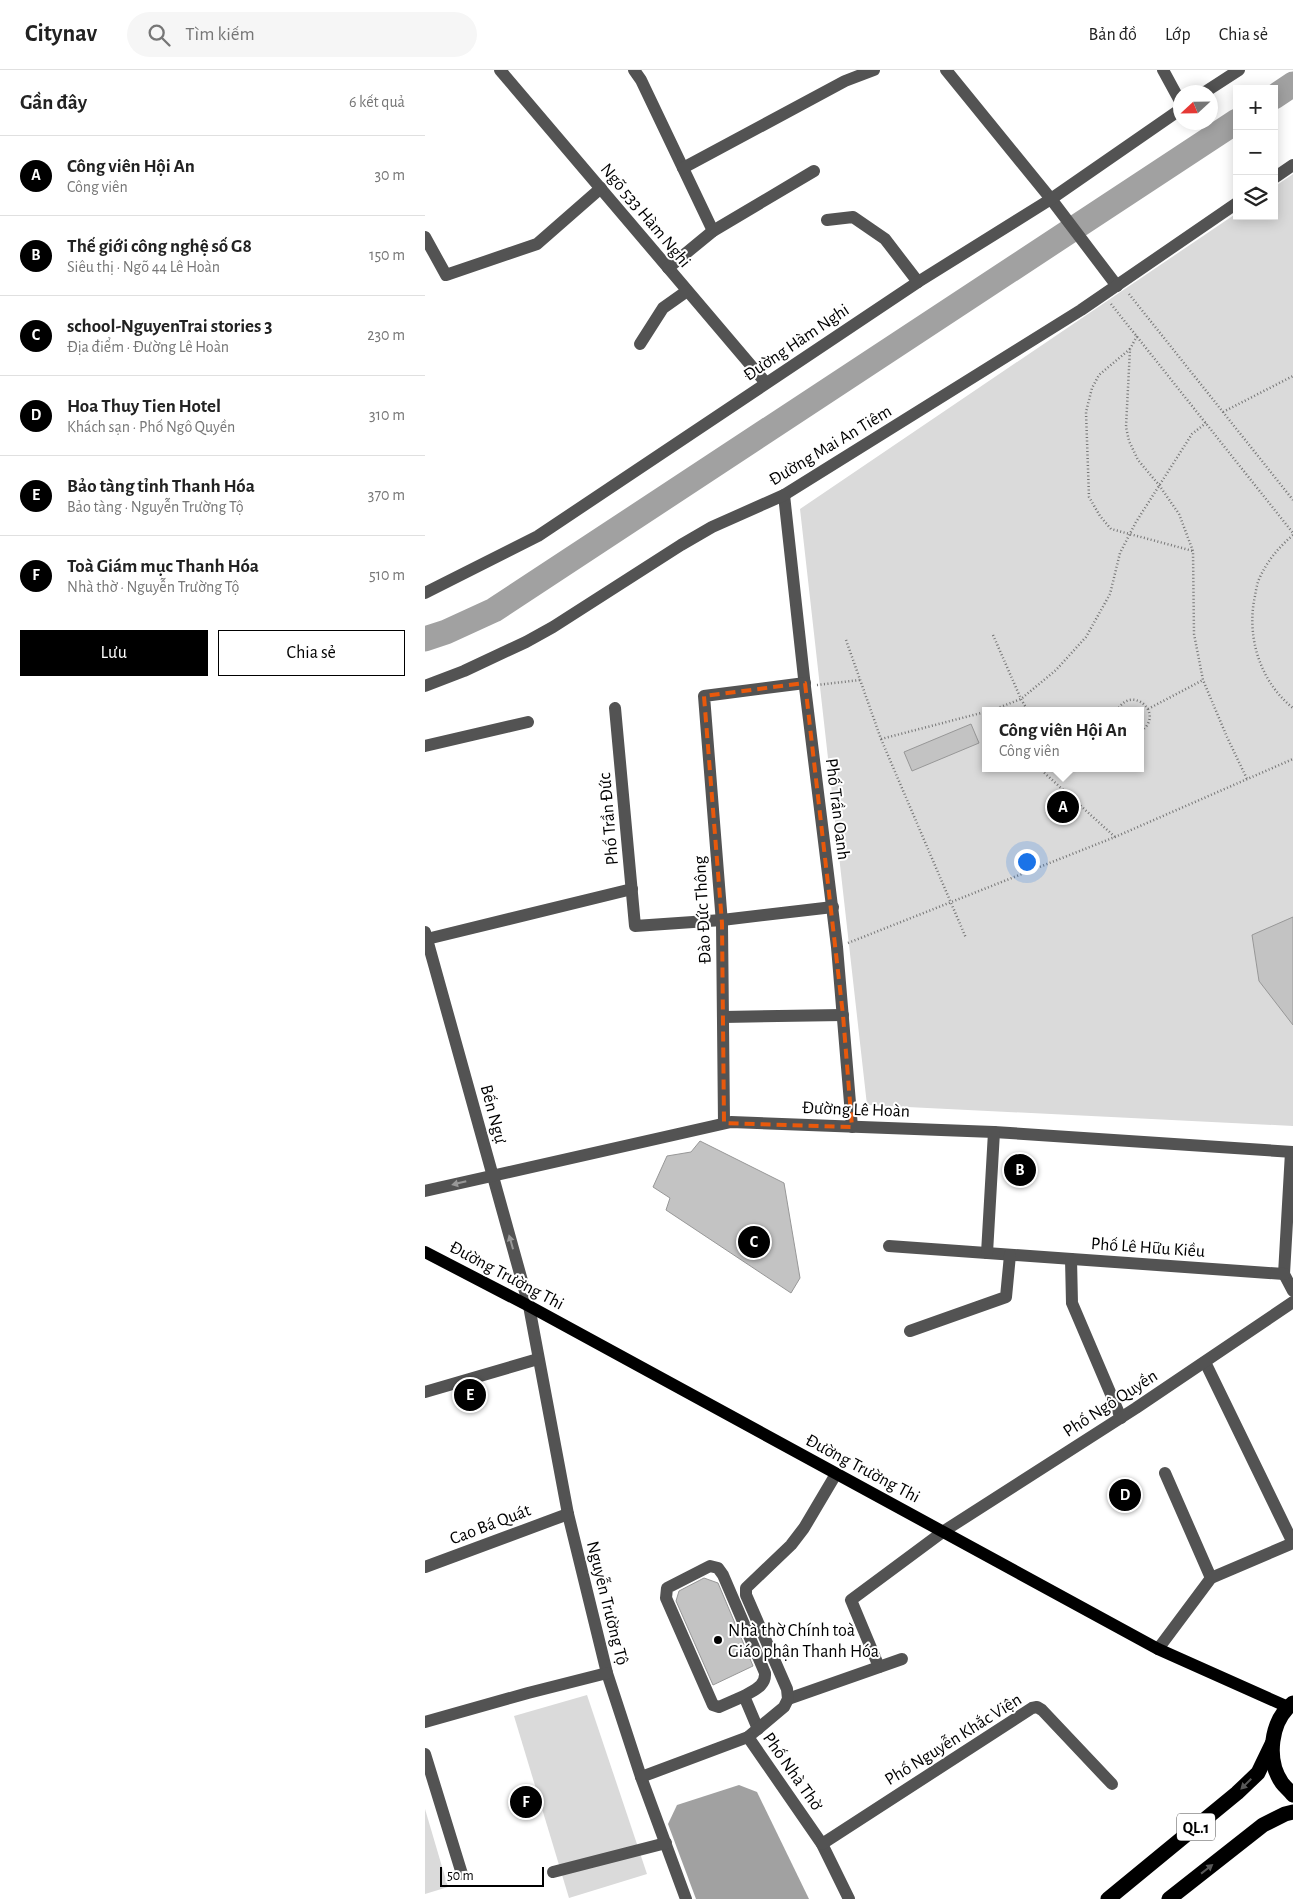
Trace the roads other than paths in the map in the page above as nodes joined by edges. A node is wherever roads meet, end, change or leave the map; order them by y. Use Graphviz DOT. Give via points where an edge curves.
graph roads {
  1 [pos="501,70"];
  2 [pos="634,70"];
  3 [pos="874,70"];
  4 [pos="946,70"];
  5 [pos="1163,70"];
  6 [pos="1239,70"];
  7 [pos="854,73"];
  8 [pos="1216,85"];
  9 [pos="1173,88"];
  10 [pos="1173,115"];
  11 [pos="1293,165"];
  12 [pos="683,168"];
  13 [pos="814,171"];
  14 [pos="1278,175"];
  15 [pos="601,188"];
  16 [pos="1051,199"];
  17 [pos="1233,207"];
  18 [pos="827,220"];
  19 [pos="713,231"];
  20 [pos="425,237"];
  21 [pos="668,268"];
  22 [pos="918,282"];
  23 [pos="1119,284"];
  24 [pos="687,291"];
  25 [pos="640,344"];
  26 [pos="766,383"];
  27 [pos="784,495"];
  28 [pos="425,593"];
  29 [pos="805,685"];
  30 [pos="425,686"];
  31 [pos="615,708"];
  32 [pos="528,722"];
  33 [pos="425,746"];
  34 [pos="632,889"];
  35 [pos="833,907"];
  36 [pos="722,920"];
  37 [pos="426,936"];
  38 [pos="843,1015"];
  39 [pos="723,1017"];
  40 [pos="724,1123"];
  41 [pos="852,1127"];
  42 [pos="994,1132"];
  43 [pos="1292,1152"];
  44 [pos="492,1174"];
  45 [pos="425,1191"];
  46 [pos="889,1246"];
  47 [pos="425,1252"];
  48 [pos="987,1253"];
  49 [pos="1009,1255"];
  50 [pos="1071,1259"];
  51 [pos="1284,1274"];
  52 [pos="1293,1290"];
  53 [pos="1293,1302"];
  54 [pos="529,1306"];
  55 [pos="909,1331"];
  56 [pos="538,1358"];
  57 [pos="1205,1362"];
  58 [pos="425,1392"];
  59 [pos="1121,1418"];
  60 [pos="1165,1473"];
  61 [pos="836,1474"];
  62 [pos="568,1514"];
  63 [pos="944,1532"];
  64 [pos="1293,1543"];
  65 [pos="425,1567"];
  66 [pos="1211,1578"];
  67 [pos="1158,1649"];
  68 [pos="902,1659"];
  69 [pos="879,1667"];
  70 [pos="607,1673"];
  71 [pos="744,1696"];
  72 [pos="788,1699"];
  73 [pos="1291,1705"];
  74 [pos="425,1722"];
  75 [pos="753,1733"];
  76 [pos="1272,1744"];
  77 [pos="425,1754"];
  78 [pos="641,1777"];
  79 [pos="1112,1784"];
  80 [pos="1293,1795"];
  81 [pos="1293,1812"];
  82 [pos="666,1843"];
  83 [pos="822,1844"];
  84 [pos="553,1872"];
  85 [pos="462,1874"];
  86 [pos="686,1899"];
  87 [pos="849,1899"];
  88 [pos="1107,1899"];
  89 [pos="1169,1899"];
  1 -- 15 [label="street, Ngõ 533 Hàm Nghi"];
  2 -- 12 [label="street"];
  3 -- 7 [label="street"];
  4 -- 16 [label="street"];
  5 -- 9 [label="street"];
  6 -- 8 [label="street"];
  7 -- 12 [label="street"];
  10 -- 16 [label="street, Đường Hàm Nghi"];
  11 -- 14 [label="street"];
  12 -- 19 [label="street"];
  13 -- 19 [label="street"];
  15 -- 20 [label="street" via="537,244 446,275"];
  15 -- 21 [label="street, Ngõ 533 Hàm Nghi"];
  16 -- 22 [label="street, Đường Hàm Nghi"];
  16 -- 23 [label="street"];
  17 -- 23 [label="street, Đường Mai An Tiêm"];
  18 -- 22 [label="street" via="853,217 885,239"];
  19 -- 21 [label="street"];
  21 -- 24 [label="street, Ngõ 533 Hàm Nghi"];
  22 -- 26 [label="street, Đường Hàm Nghi"];
  23 -- 27 [label="street, Đường Mai An Tiêm"];
  24 -- 25 [label="street" via="663,308"];
  24 -- 26 [label="street, Ngõ 533 Hàm Nghi"];
  26 -- 28 [label="street, Đường Hàm Nghi" via="538,536"];
  27 -- 29 [label="street, Phố Trần Oanh"];
  27 -- 30 [label="street, Đường Mai An Tiêm" via="688,540 526,642"];
  29 -- 35 [label="street, Phố Trần Oanh"];
  29 -- 36 [label="street, Đào Đức Thông" via="704,696"];
  31 -- 34 [label="street, Phố Trần Đức"];
  32 -- 33 [label="street"];
  34 -- 36 [label="street, Phố Trần Đức" via="635,926"];
  34 -- 37 [label="street"];
  35 -- 36 [label="street"];
  35 -- 38 [label="street, Phố Trần Oanh"];
  36 -- 39 [label="street, Đào Đức Thông"];
  37 -- 44 [label="street, Bến Ngự"];
  38 -- 39 [label="street"];
  38 -- 41 [label="street, Phố Trần Oanh"];
  39 -- 40 [label="street, Đào Đức Thông"];
  40 -- 41 [label="street, Đường Lê Hoàn"];
  40 -- 44 [label="street, Đường Lê Hoàn"];
  41 -- 42 [label="street, Đường Lê Hoàn"];
  42 -- 43 [label="street, Đường Lê Hoàn"];
  42 -- 48 [label="street"];
  43 -- 51 [label="street"];
  44 -- 45 [label="street, Đường Lê Hoàn, one-way"];
  54 -- 44 [label="street, Bến Ngự, one-way"];
  46 -- 48 [label="street, Phố Lê Hữu Kiều"];
  47 -- 54 [label="main road, Đường Trường Thi"];
  48 -- 49 [label="street, Phố Lê Hữu Kiều"];
  49 -- 50 [label="street, Phố Lê Hữu Kiều"];
  49 -- 55 [label="street" via="1006,1297"];
  50 -- 51 [label="street, Phố Lê Hữu Kiều"];
  50 -- 59 [label="street" via="1072,1303"];
  51 -- 52 [label="street"];
  53 -- 57 [label="street, Phố Ngô Quyền"];
  54 -- 56 [label="street, Nguyễn Trường Tộ"];
  54 -- 61 [label="main road, Đường Trường Thi"];
  56 -- 58 [label="street"];
  56 -- 62 [label="street, Nguyễn Trường Tộ"];
  57 -- 59 [label="street, Phố Ngô Quyền"];
  57 -- 64 [label="street"];
  59 -- 63 [label="street, Phố Ngô Quyền"];
  60 -- 66 [label="street"];
  61 -- 63 [label="main road, Đường Trường Thi"];
  61 -- 72 [label="street" via="791,1545 746,1588 746,1595 787,1689"];
  62 -- 65 [label="street, Cao Bá Quát"];
  62 -- 70 [label="street, Nguyễn Trường Tộ"];
  63 -- 67 [label="main road, Đường Trường Thi"];
  63 -- 69 [label="street, Phố Ngô Quyền" via="851,1600"];
  64 -- 66 [label="street"];
  66 -- 67 [label="street"];
  67 -- 73 [label="main road, Đường Trường Thi"];
  68 -- 69 [label="street"];
  69 -- 72 [label="street"];
  70 -- 74 [label="street"];
  70 -- 78 [label="street, Nguyễn Trường Tộ"];
  71 -- 71 [label="street" via="719,1706 713,1705 665,1598 667,1588 710,1566 718,1568 723,1575 765,1673 763,1684"];
  71 -- 75 [label="street"];
  72 -- 75 [label="street" via="784,1707"];
  73 -- 76 [label="highway" via="1277,1724"];
  75 -- 78 [label="street, Phố Nhà Thờ"];
  75 -- 83 [label="street, Phố Nhà Thờ"];
  76 -- 80 [label="highway" via="1274,1764 1282,1783"];
  76 -- 88 [label="highway, QL.1, one-way" via="1258,1773 1237,1793"];
  77 -- 85 [label="street"];
  78 -- 82 [label="street, Nguyễn Trường Tộ"];
  79 -- 83 [label="street, Phố Nguyễn Khắc Viện" via="1042,1710 1032,1708"];
  89 -- 81 [label="highway, QL.1, one-way" via="1263,1825"];
  82 -- 84 [label="street"];
  82 -- 86 [label="street, Nguyễn Trường Tộ"];
  83 -- 87 [label="street, Phố Nhà Thờ"];
}
